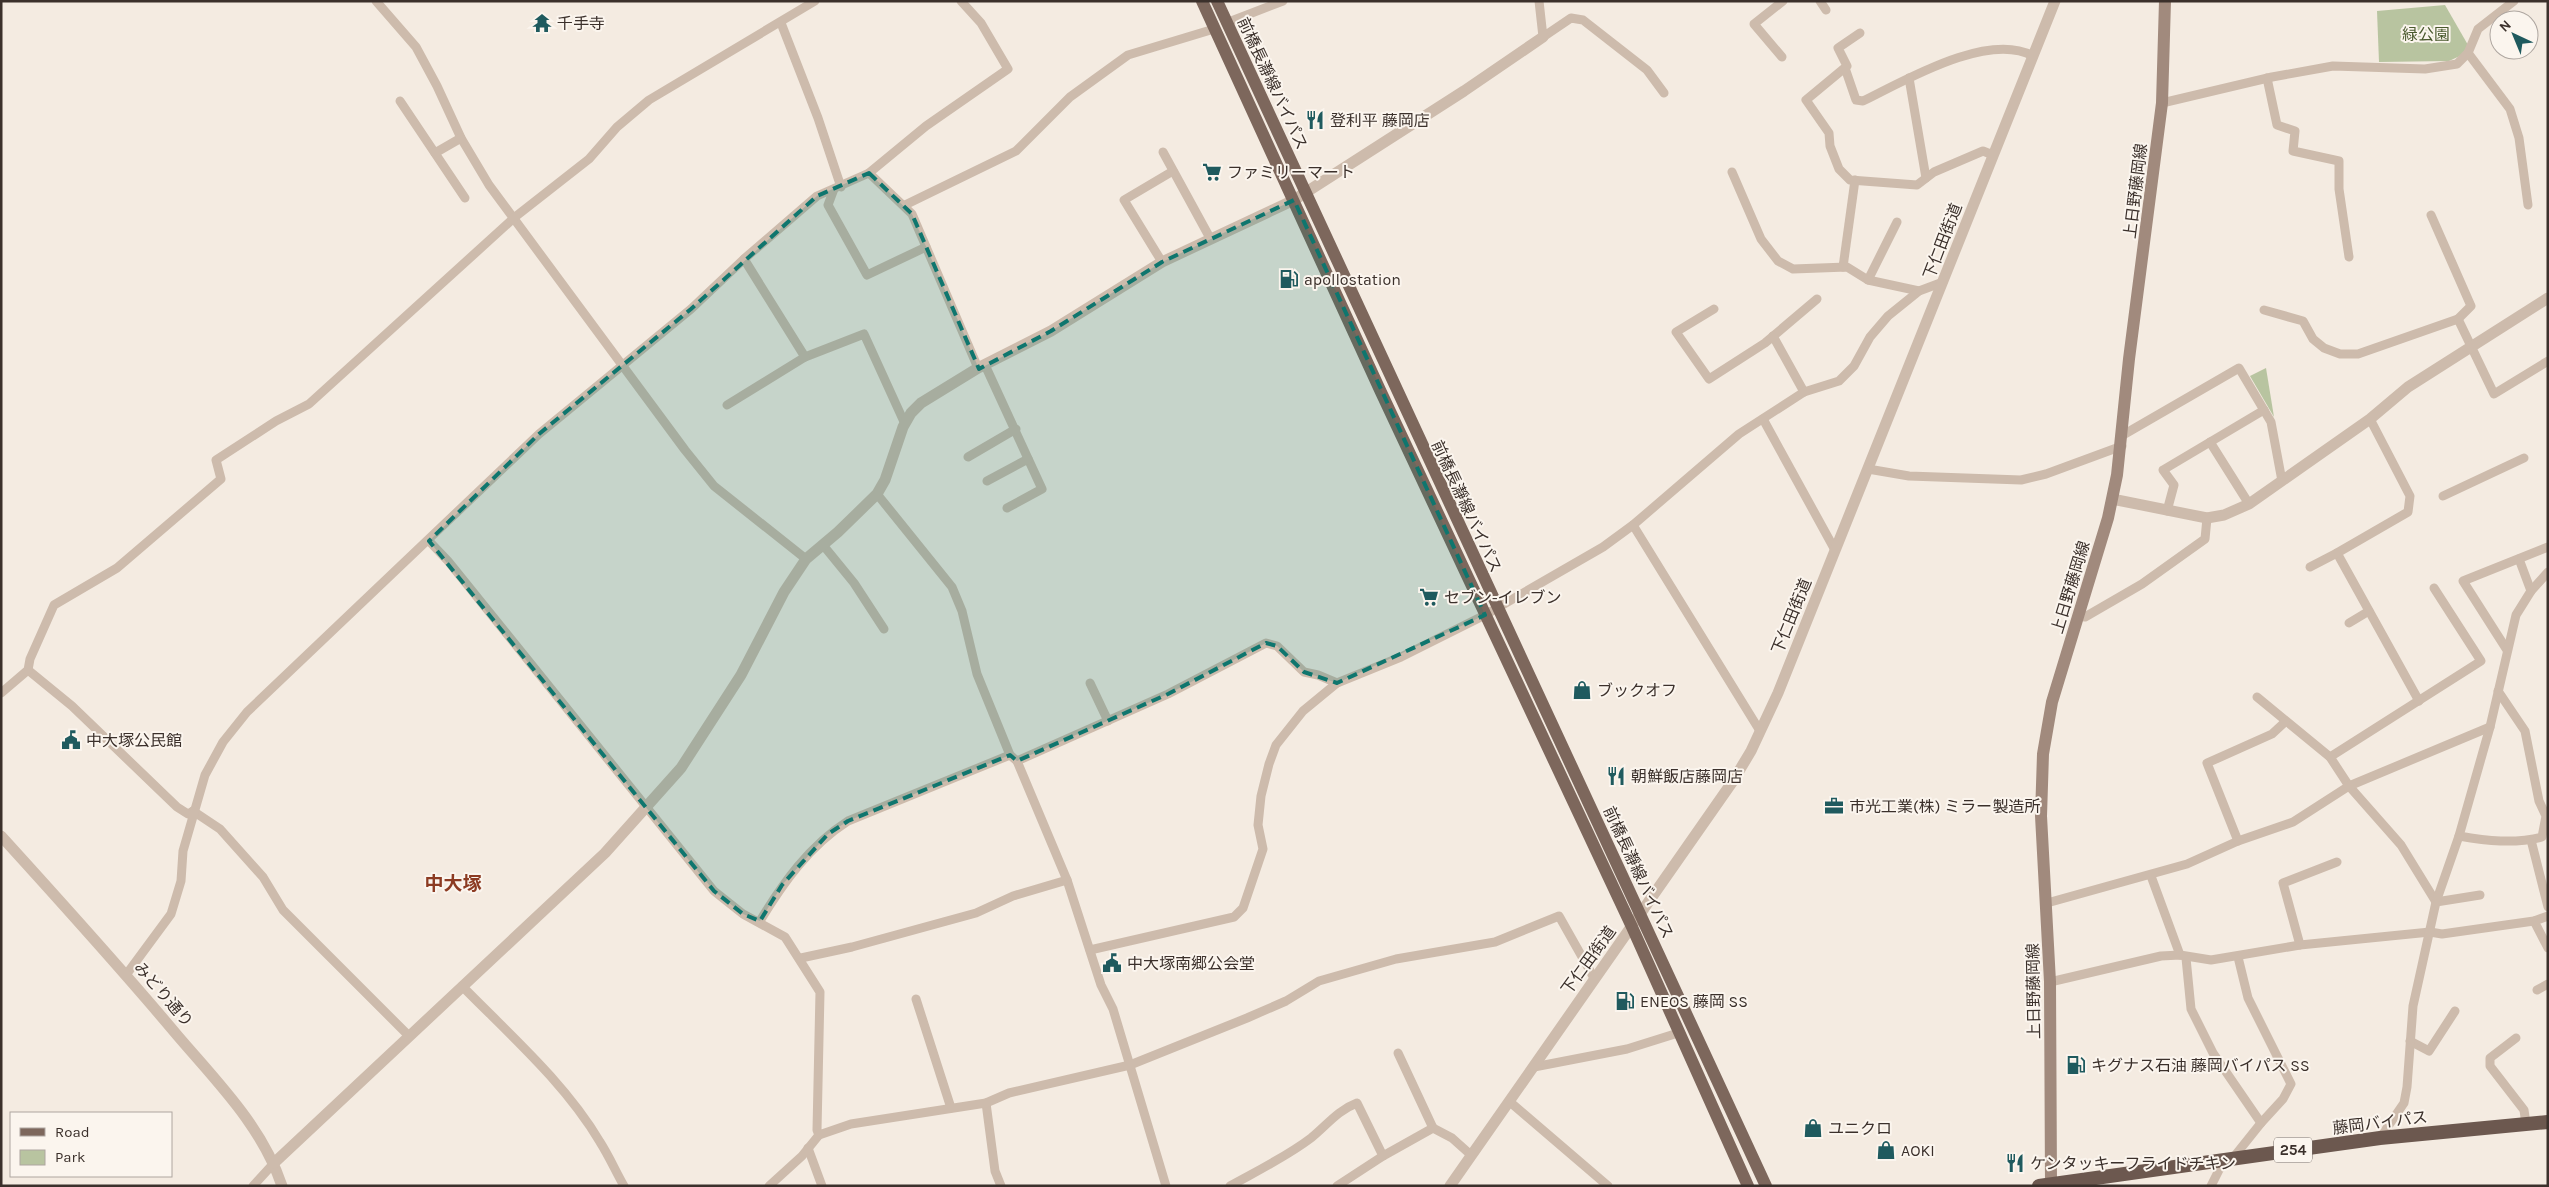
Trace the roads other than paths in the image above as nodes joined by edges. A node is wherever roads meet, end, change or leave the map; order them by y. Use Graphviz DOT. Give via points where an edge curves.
graph roads {
  1 [pos="376,1"];
  2 [pos="815,1"];
  3 [pos="961,1"];
  4 [pos="1202,1"];
  5 [pos="1217,1"];
  6 [pos="1284,1"];
  7 [pos="1539,1"];
  8 [pos="1783,1"];
  9 [pos="1820,1"];
  10 [pos="2055,1"];
  11 [pos="2165,1"];
  12 [pos="2514,1"];
  13 [pos="1826,10"];
  14 [pos="781,23"];
  15 [pos="1226,23"];
  16 [pos="1214,29"];
  17 [pos="1860,33"];
  18 [pos="1543,37"];
  19 [pos="2468,53"];
  20 [pos="2033,56"];
  21 [pos="1782,58"];
  22 [pos="1845,68"];
  23 [pos="1909,78"];
  24 [pos="2267,78"];
  25 [pos="1664,93"];
  26 [pos="400,101"];
  27 [pos="2162,103"];
  28 [pos="461,138"];
  29 [pos="1163,152"];
  30 [pos="435,153"];
  31 [pos="1993,154"];
  32 [pos="1174,172"];
  33 [pos="1732,172"];
  34 [pos="869,173"];
  35 [pos="1926,178"];
  36 [pos="1855,180"];
  37 [pos="838,188"];
  38 [pos="1307,192"];
  39 [pos="465,198"];
  40 [pos="1294,200"];
  41 [pos="905,205"];
  42 [pos="2528,205"];
  43 [pos="2431,215"];
  44 [pos="515,217"];
  45 [pos="1897,222"];
  46 [pos="1210,238"];
  47 [pos="926,247"];
  48 [pos="2349,257"];
  49 [pos="744,259"];
  50 [pos="1162,262"];
  51 [pos="1843,267"];
  52 [pos="1868,280"];
  53 [pos="1943,282"];
  54 [pos="1919,291"];
  55 [pos="2548,298"];
  56 [pos="1817,299"];
  57 [pos="1714,309"];
  58 [pos="2264,310"];
  59 [pos="2458,319"];
  60 [pos="1773,336"];
  61 [pos="2473,348"];
  62 [pos="805,357"];
  63 [pos="2548,361"];
  64 [pos="622,366"];
  65 [pos="982,367"];
  66 [pos="1804,392"];
  67 [pos="727,404"];
  68 [pos="2264,410"];
  69 [pos="2370,418"];
  70 [pos="1763,419"];
  71 [pos="905,424"];
  72 [pos="1016,429"];
  73 [pos="2122,440"];
  74 [pos="2210,442"];
  75 [pos="968,457"];
  76 [pos="2524,458"];
  77 [pos="1028,459"];
  78 [pos="1868,469"];
  79 [pos="2282,481"];
  80 [pos="987,482"];
  81 [pos="877,494"];
  82 [pos="2443,496"];
  83 [pos="2112,499"];
  84 [pos="2249,504"];
  85 [pos="1007,508"];
  86 [pos="2167,511"];
  87 [pos="2207,518"];
  88 [pos="1633,525"];
  89 [pos="429,541"];
  90 [pos="824,545"];
  91 [pos="2548,547"];
  92 [pos="1835,550"];
  93 [pos="2337,553"];
  94 [pos="2519,558"];
  95 [pos="806,559"];
  96 [pos="2310,567"];
  97 [pos="2547,575"];
  98 [pos="2434,588"];
  99 [pos="2531,590"];
  100 [pos="1491,611"];
  101 [pos="2369,611"];
  102 [pos="2078,616"];
  103 [pos="2349,623"];
  104 [pos="884,629"];
  105 [pos="2508,650"];
  106 [pos="28,670"];
  107 [pos="1090,682"];
  108 [pos="1337,683"];
  109 [pos="2498,692"];
  110 [pos="1,693"];
  111 [pos="2257,697"];
  112 [pos="2419,701"];
  113 [pos="1108,721"];
  114 [pos="2285,722"];
  115 [pos="2490,727"];
  116 [pos="1760,731"];
  117 [pos="2330,757"];
  118 [pos="1014,758"];
  119 [pos="2349,786"];
  120 [pos="646,806"];
  121 [pos="194,811"];
  122 [pos="1,836"];
  123 [pos="2458,836"];
  124 [pos="2545,836"];
  125 [pos="2530,840"];
  126 [pos="2238,841"];
  127 [pos="2337,862"];
  128 [pos="2152,876"];
  129 [pos="1068,880"];
  130 [pos="2480,895"];
  131 [pos="2436,902"];
  132 [pos="2047,903"];
  133 [pos="2548,907"];
  134 [pos="1641,913"];
  135 [pos="2548,916"];
  136 [pos="2534,921"];
  137 [pos="760,922"];
  138 [pos="1632,927"];
  139 [pos="2430,932"];
  140 [pos="2300,945"];
  141 [pos="2548,948"];
  142 [pos="1090,950"];
  143 [pos="2183,956"];
  144 [pos="2238,957"];
  145 [pos="801,958"];
  146 [pos="126,975"];
  147 [pos="1594,978"];
  148 [pos="2050,982"];
  149 [pos="2548,984"];
  150 [pos="462,986"];
  151 [pos="2537,990"];
  152 [pos="916,999"];
  153 [pos="2455,1011"];
  154 [pos="1678,1033"];
  155 [pos="409,1036"];
  156 [pos="2516,1038"];
  157 [pos="2410,1041"];
  158 [pos="1398,1052"];
  159 [pos="1130,1065"];
  160 [pos="1534,1067"];
  161 [pos="1510,1102"];
  162 [pos="986,1104"];
  163 [pos="951,1108"];
  164 [pos="2548,1122"];
  165 [pos="2260,1123"];
  166 [pos="2526,1124"];
  167 [pos="1433,1128"];
  168 [pos="819,1135"];
  169 [pos="2380,1138"];
  170 [pos="808,1148"];
  171 [pos="1471,1155"];
  172 [pos="1383,1156"];
  173 [pos="2229,1159"];
  174 [pos="274,1163"];
  175 [pos="2047,1185"];
  176 [pos="253,1186"];
  177 [pos="282,1186"];
  178 [pos="624,1186"];
  179 [pos="769,1186"];
  180 [pos="822,1186"];
  181 [pos="1001,1186"];
  182 [pos="1166,1186"];
  183 [pos="1230,1186"];
  184 [pos="1337,1186"];
  185 [pos="1450,1186"];
  186 [pos="1608,1186"];
  187 [pos="1748,1186"];
  188 [pos="1766,1186"];
  189 [pos="2211,1186"];
  1 -- 28 [label="street" via="416,47"];
  2 -- 14 [label="street"];
  3 -- 34 [label="street" via="981,23 1008,69 926,126"];
  4 -- 16 [label="main road, 前橋長瀞線バイパス"];
  5 -- 15 [label="main road, 前橋長瀞線バイパス"];
  6 -- 15 [label="street"];
  7 -- 18 [label="street"];
  8 -- 21 [label="street" via="1754,24"];
  9 -- 13 [label="street"];
  10 -- 20 [label="street, 下仁田街道"];
  11 -- 27 [label="main road, 上日野藤岡線"];
  12 -- 19 [label="street" via="2478,29"];
  14 -- 37 [label="street" via="818,118"];
  14 -- 44 [label="street" via="649,100 589,159"];
  15 -- 38 [label="main road, 前橋長瀞線バイパス"];
  16 -- 40 [label="main road, 前橋長瀞線バイパス"];
  16 -- 41 [label="street" via="1128,54 1070,97 1016,151"];
  17 -- 22 [label="street" via="1838,48 1847,66"];
  18 -- 25 [label="street" via="1572,18 1584,20 1647,70"];
  18 -- 38 [label="street"];
  19 -- 24 [label="street" via="2457,64 2425,69 2333,66"];
  19 -- 42 [label="street" via="2510,108 2519,138"];
  20 -- 23 [label="street" via="2011,50 1972,53 1944,61"];
  20 -- 31 [label="street, 下仁田街道"];
  22 -- 23 [label="street" via="1856,100 1863,101"];
  22 -- 36 [label="street" via="1806,100 1829,133 1830,146 1839,169 1850,180"];
  23 -- 35 [label="street"];
  24 -- 27 [label="street"];
  24 -- 48 [label="street" via="2277,125 2295,131 2293,151 2339,161 2338,189"];
  26 -- 30 [label="street"];
  27 -- 73 [label="main road, 上日野藤岡線" via="2129,359"];
  28 -- 30 [label="street"];
  28 -- 44 [label="street" via="489,185"];
  29 -- 32 [label="street"];
  30 -- 39 [label="street"];
  31 -- 35 [label="street" via="1983,151"];
  31 -- 53 [label="street, 下仁田街道"];
  32 -- 46 [label="street"];
  32 -- 50 [label="street" via="1124,200"];
  33 -- 51 [label="street" via="1761,239 1778,261 1793,269"];
  34 -- 37 [label="street"];
  34 -- 41 [label="street"];
  35 -- 36 [label="street" via="1917,185"];
  36 -- 51 [label="street"];
  37 -- 47 [label="street" via="828,204 867,275"];
  37 -- 49 [label="street" via="817,196"];
  38 -- 40 [label="street"];
  38 -- 100 [label="main road, 前橋長瀞線バイパス"];
  40 -- 46 [label="street"];
  40 -- 100 [label="main road, 前橋長瀞線バイパス"];
  41 -- 47 [label="street"];
  43 -- 59 [label="street" via="2471,306"];
  44 -- 64 [label="street"];
  44 -- 106 [label="street" via="309,404 216,460 221,479 117,568 54,605"];
  45 -- 52 [label="street"];
  46 -- 50 [label="street"];
  47 -- 65 [label="street"];
  49 -- 62 [label="street"];
  49 -- 64 [label="street" via="691,309"];
  50 -- 65 [label="street" via="1051,331"];
  51 -- 52 [label="street"];
  52 -- 54 [label="street"];
  53 -- 54 [label="street"];
  53 -- 78 [label="street, 下仁田街道"];
  54 -- 66 [label="street" via="1888,316 1870,337 1854,366 1839,381"];
  55 -- 61 [label="street"];
  56 -- 60 [label="street"];
  57 -- 60 [label="street" via="1676,332 1708,379"];
  58 -- 59 [label="street" via="2303,322 2313,339 2324,348 2340,354 2358,354"];
  59 -- 61 [label="street"];
  60 -- 66 [label="street"];
  61 -- 63 [label="street" via="2494,394"];
  61 -- 69 [label="street" via="2408,388"];
  62 -- 67 [label="street"];
  62 -- 71 [label="street" via="864,334"];
  64 -- 89 [label="street" via="539,434"];
  64 -- 95 [label="street" via="714,486"];
  65 -- 71 [label="street" via="921,403"];
  65 -- 72 [label="street"];
  66 -- 70 [label="street"];
  68 -- 73 [label="street" via="2239,368"];
  68 -- 74 [label="street"];
  68 -- 79 [label="street" via="2271,422"];
  69 -- 79 [label="street"];
  69 -- 93 [label="street" via="2410,496 2408,512"];
  70 -- 88 [label="street" via="1739,434"];
  70 -- 92 [label="street"];
  71 -- 81 [label="street"];
  72 -- 75 [label="street"];
  72 -- 77 [label="street"];
  73 -- 78 [label="street" via="2046,474 2021,480 1909,476"];
  73 -- 83 [label="main road, 上日野藤岡線"];
  74 -- 84 [label="street"];
  74 -- 86 [label="street" via="2163,470 2174,485"];
  76 -- 82 [label="street"];
  77 -- 80 [label="street"];
  77 -- 85 [label="street" via="1042,490"];
  78 -- 92 [label="street, 下仁田街道"];
  79 -- 84 [label="street"];
  81 -- 90 [label="street"];
  81 -- 118 [label="street" via="952,587 962,611 977,674"];
  83 -- 86 [label="street"];
  83 -- 102 [label="main road, 上日野藤岡線"];
  84 -- 87 [label="street" via="2224,515"];
  86 -- 87 [label="street"];
  87 -- 102 [label="street" via="2205,540 2142,584 2085,617"];
  88 -- 100 [label="street" via="1603,547"];
  88 -- 116 [label="street"];
  89 -- 120 [label="street"];
  89 -- 121 [label="street" via="247,712 223,742 205,775"];
  90 -- 95 [label="street"];
  90 -- 104 [label="street"];
  91 -- 94 [label="street"];
  92 -- 116 [label="street, 下仁田街道"];
  93 -- 96 [label="street"];
  93 -- 101 [label="street"];
  94 -- 99 [label="street"];
  94 -- 105 [label="street" via="2463,581"];
  95 -- 120 [label="street" via="784,592 741,675 681,768"];
  97 -- 99 [label="street"];
  98 -- 112 [label="street" via="2481,661"];
  99 -- 105 [label="street" via="2516,615"];
  100 -- 108 [label="street" via="1401,656"];
  100 -- 134 [label="main road, 前橋長瀞線バイパス"];
  100 -- 138 [label="main road, 前橋長瀞線バイパス"];
  101 -- 103 [label="street"];
  101 -- 112 [label="street"];
  102 -- 132 [label="main road, 上日野藤岡線" via="2052,702 2043,754 2041,816"];
  105 -- 109 [label="street"];
  106 -- 110 [label="street"];
  106 -- 121 [label="street" via="72,706 182,812"];
  107 -- 113 [label="street"];
  108 -- 113 [label="street" via="1304,672 1276,646 1266,643"];
  108 -- 142 [label="street" via="1303,712 1276,745 1261,796 1258,825 1262,849 1243,908 1234,917"];
  109 -- 115 [label="street"];
  109 -- 124 [label="street" via="2525,731 2539,800 2546,816"];
  111 -- 114 [label="street"];
  112 -- 117 [label="street"];
  113 -- 118 [label="street"];
  114 -- 117 [label="street"];
  114 -- 126 [label="street" via="2272,734 2207,763"];
  115 -- 119 [label="street"];
  115 -- 123 [label="street"];
  116 -- 134 [label="street, 下仁田街道" via="1733,781"];
  117 -- 119 [label="street"];
  118 -- 129 [label="street"];
  118 -- 137 [label="street" via="848,822 828,834 782,884"];
  119 -- 126 [label="street" via="2293,822"];
  119 -- 131 [label="street" via="2401,845"];
  120 -- 137 [label="street" via="714,891 743,914"];
  120 -- 150 [label="street" via="605,853"];
  121 -- 146 [label="street" via="183,851 181,881 171,914"];
  121 -- 155 [label="street" via="220,829 263,877 283,910"];
  122 -- 146 [label="street, みどり通り"];
  123 -- 125 [label="street" via="2491,842"];
  123 -- 131 [label="street"];
  124 -- 125 [label="street"];
  125 -- 133 [label="street"];
  126 -- 128 [label="street"];
  127 -- 140 [label="street" via="2283,883"];
  128 -- 132 [label="street"];
  128 -- 143 [label="street"];
  129 -- 142 [label="street"];
  129 -- 145 [label="street" via="1014,896 976,913"];
  130 -- 131 [label="street"];
  131 -- 139 [label="street"];
  132 -- 148 [label="main road, 上日野藤岡線"];
  134 -- 138 [label="street, 下仁田街道"];
  134 -- 188 [label="main road, 前橋長瀞線バイパス"];
  135 -- 136 [label="street"];
  136 -- 139 [label="street" via="2442,934"];
  136 -- 141 [label="street"];
  137 -- 145 [label="street" via="785,937"];
  138 -- 147 [label="street, 下仁田街道"];
  138 -- 154 [label="main road, 前橋長瀞線バイパス"];
  139 -- 140 [label="street"];
  139 -- 157 [label="street" via="2413,1006"];
  140 -- 144 [label="street"];
  142 -- 159 [label="street"];
  143 -- 144 [label="street" via="2211,960"];
  143 -- 148 [label="street" via="2133,962"];
  143 -- 165 [label="street" via="2191,1009 2213,1053"];
  144 -- 165 [label="street" via="2248,998 2291,1084 2283,1099"];
  145 -- 168 [label="street" via="820,992"];
  146 -- 174 [label="street, みどり通り" via="255,1128"];
  147 -- 159 [label="street" via="1559,916 1494,942 1396,959 1319,981 1286,1001"];
  147 -- 160 [label="street, 下仁田街道"];
  148 -- 175 [label="main road, 上日野藤岡線"];
  149 -- 151 [label="street"];
  150 -- 155 [label="street"];
  150 -- 178 [label="street" via="548,1074 574,1106 600,1142"];
  152 -- 163 [label="street"];
  153 -- 157 [label="street" via="2429,1050"];
  154 -- 160 [label="street" via="1627,1049"];
  154 -- 187 [label="main road, 前橋長瀞線バイパス"];
  155 -- 174 [label="street"];
  156 -- 166 [label="street" via="2490,1058 2490,1066 2524,1110"];
  157 -- 169 [label="street" via="2404,1103"];
  158 -- 167 [label="street"];
  159 -- 162 [label="street" via="1009,1093"];
  159 -- 182 [label="street"];
  160 -- 161 [label="street, 下仁田街道"];
  161 -- 171 [label="street, 下仁田街道"];
  161 -- 186 [label="street"];
  162 -- 163 [label="street"];
  162 -- 181 [label="street" via="995,1171"];
  163 -- 168 [label="street" via="851,1124"];
  164 -- 166 [label="highway, 藤岡バイパス / 254"];
  165 -- 173 [label="street"];
  166 -- 169 [label="highway, 藤岡バイパス / 254"];
  167 -- 171 [label="street" via="1452,1138"];
  167 -- 172 [label="street"];
  168 -- 170 [label="street"];
  169 -- 173 [label="highway, 藤岡バイパス / 254"];
  170 -- 179 [label="street"];
  170 -- 180 [label="street"];
  171 -- 185 [label="street, 下仁田街道"];
  172 -- 183 [label="street" via="1357,1103 1348,1106 1311,1138"];
  172 -- 184 [label="street"];
  173 -- 175 [label="highway, 藤岡バイパス / 254"];
  173 -- 189 [label="street"];
  174 -- 176 [label="street"];
  174 -- 177 [label="street, みどり通り"];
}
